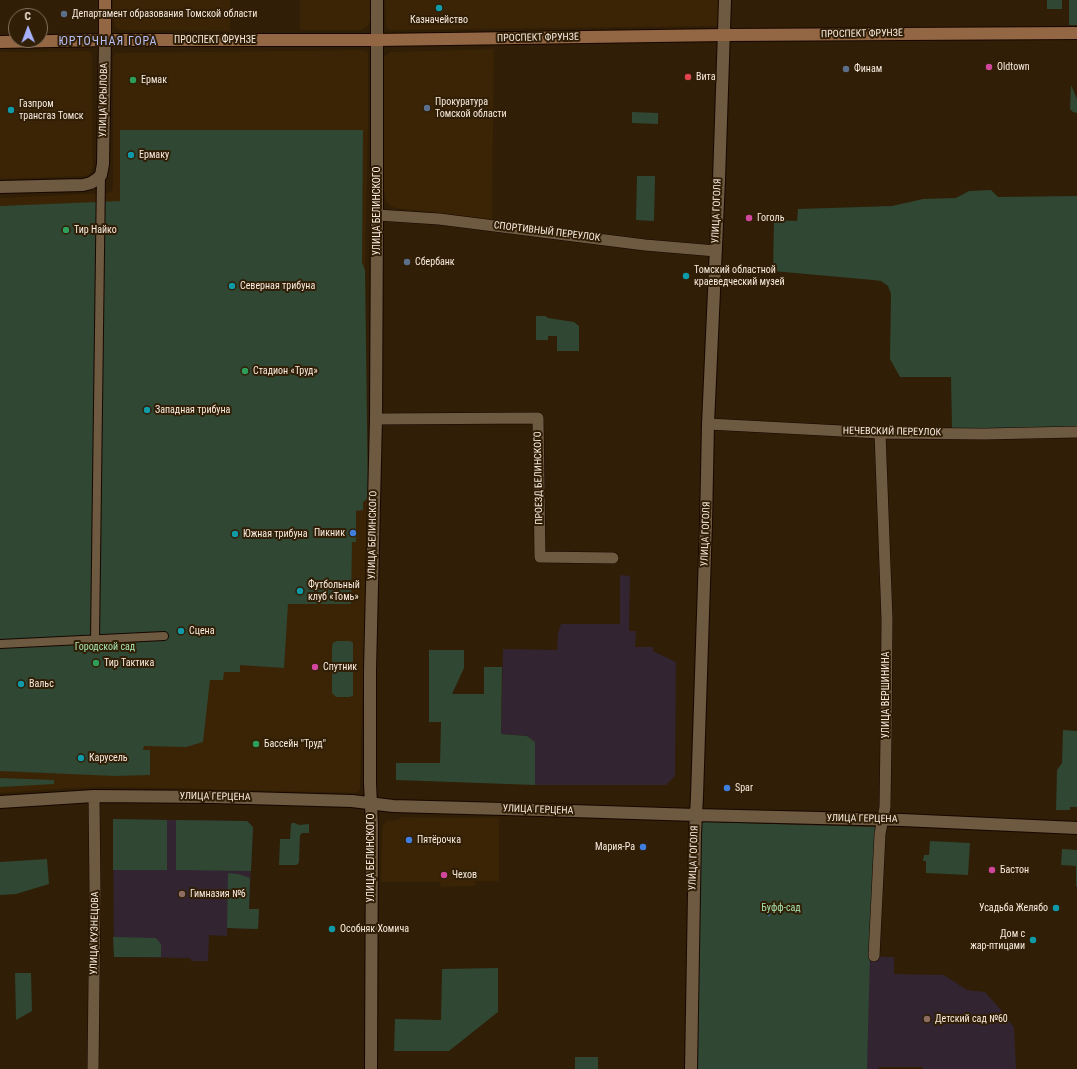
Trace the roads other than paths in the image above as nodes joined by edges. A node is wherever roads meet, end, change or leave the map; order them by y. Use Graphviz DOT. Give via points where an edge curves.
graph roads {
  1 [pos="105,0"];
  2 [pos="377,0"];
  3 [pos="725,0"];
  4 [pos="1077,33"];
  5 [pos="725,35"];
  6 [pos="105,40"];
  7 [pos="376,40"];
  8 [pos="0,42"];
  9 [pos="101,175"];
  10 [pos="0,187"];
  11 [pos="377,215"];
  12 [pos="716,251"];
  13 [pos="376,419"];
  14 [pos="708,424"];
  15 [pos="1077,432"];
  16 [pos="880,433"];
  17 [pos="612,558"];
  18 [pos="164,636"];
  19 [pos="95,639"];
  20 [pos="0,644"];
  21 [pos="94,796"];
  22 [pos="0,802"];
  23 [pos="371,804"];
  24 [pos="696,815"];
  25 [pos="883,819"];
  26 [pos="1077,828"];
  27 [pos="874,956"];
  28 [pos="93,1069"];
  29 [pos="371,1069"];
  30 [pos="691,1069"];
  1 -- 6 [label="main road, УЛИЦА КРЫЛОВА"];
  2 -- 7 [label="street, УЛИЦА БЕЛИНСКОГО"];
  3 -- 5 [label="street, УЛИЦА ГОГОЛЯ"];
  4 -- 5 [label="main road, ПРОСПЕКТ ФРУНЗЕ"];
  5 -- 7 [label="main road, ПРОСПЕКТ ФРУНЗЕ"];
  5 -- 12 [label="street, УЛИЦА ГОГОЛЯ"];
  6 -- 7 [label="main road, ПРОСПЕКТ ФРУНЗЕ"];
  6 -- 8 [label="main road, ПРОСПЕКТ ФРУНЗЕ"];
  6 -- 9 [label="street, УЛИЦА КРЫЛОВА"];
  7 -- 11 [label="street, УЛИЦА БЕЛИНСКОГО"];
  9 -- 10 [label="street" via="91,183 83,185"];
  9 -- 19 [label="street"];
  11 -- 12 [label="street, СПОРТИВНЫЙ ПЕРЕУЛОК" via="439,219 645,245"];
  11 -- 13 [label="street, УЛИЦА БЕЛИНСКОГО"];
  12 -- 14 [label="street, УЛИЦА ГОГОЛЯ"];
  13 -- 17 [label="street, ПРОЕЗД БЕЛИНСКОГО" via="538,418 540,557"];
  13 -- 23 [label="street, УЛИЦА БЕЛИНСКОГО" via="370,670"];
  14 -- 16 [label="street, НЕЧЕВСКИЙ ПЕРЕУЛОК"];
  14 -- 24 [label="street, УЛИЦА ГОГОЛЯ"];
  15 -- 16 [label="street, НЕЧЕВСКИЙ ПЕРЕУЛОК"];
  16 -- 25 [label="street, УЛИЦА ВЕРШИНИНА" via="887,619"];
  18 -- 19 [label="street"];
  19 -- 20 [label="street"];
  21 -- 22 [label="street, УЛИЦА ГЕРЦЕНА"];
  21 -- 23 [label="street, УЛИЦА ГЕРЦЕНА" via="213,796 352,801"];
  21 -- 28 [label="street, УЛИЦА КУЗНЕЦОВА"];
  23 -- 24 [label="street, УЛИЦА ГЕРЦЕНА"];
  23 -- 29 [label="street, УЛИЦА БЕЛИНСКОГО"];
  24 -- 25 [label="street, УЛИЦА ГЕРЦЕНА"];
  24 -- 30 [label="street, УЛИЦА ГОГОЛЯ"];
  25 -- 26 [label="street, УЛИЦА ГЕРЦЕНА"];
  25 -- 27 [label="street, УЛИЦА ВЕРШИНИНА" via="880,834"];
}
